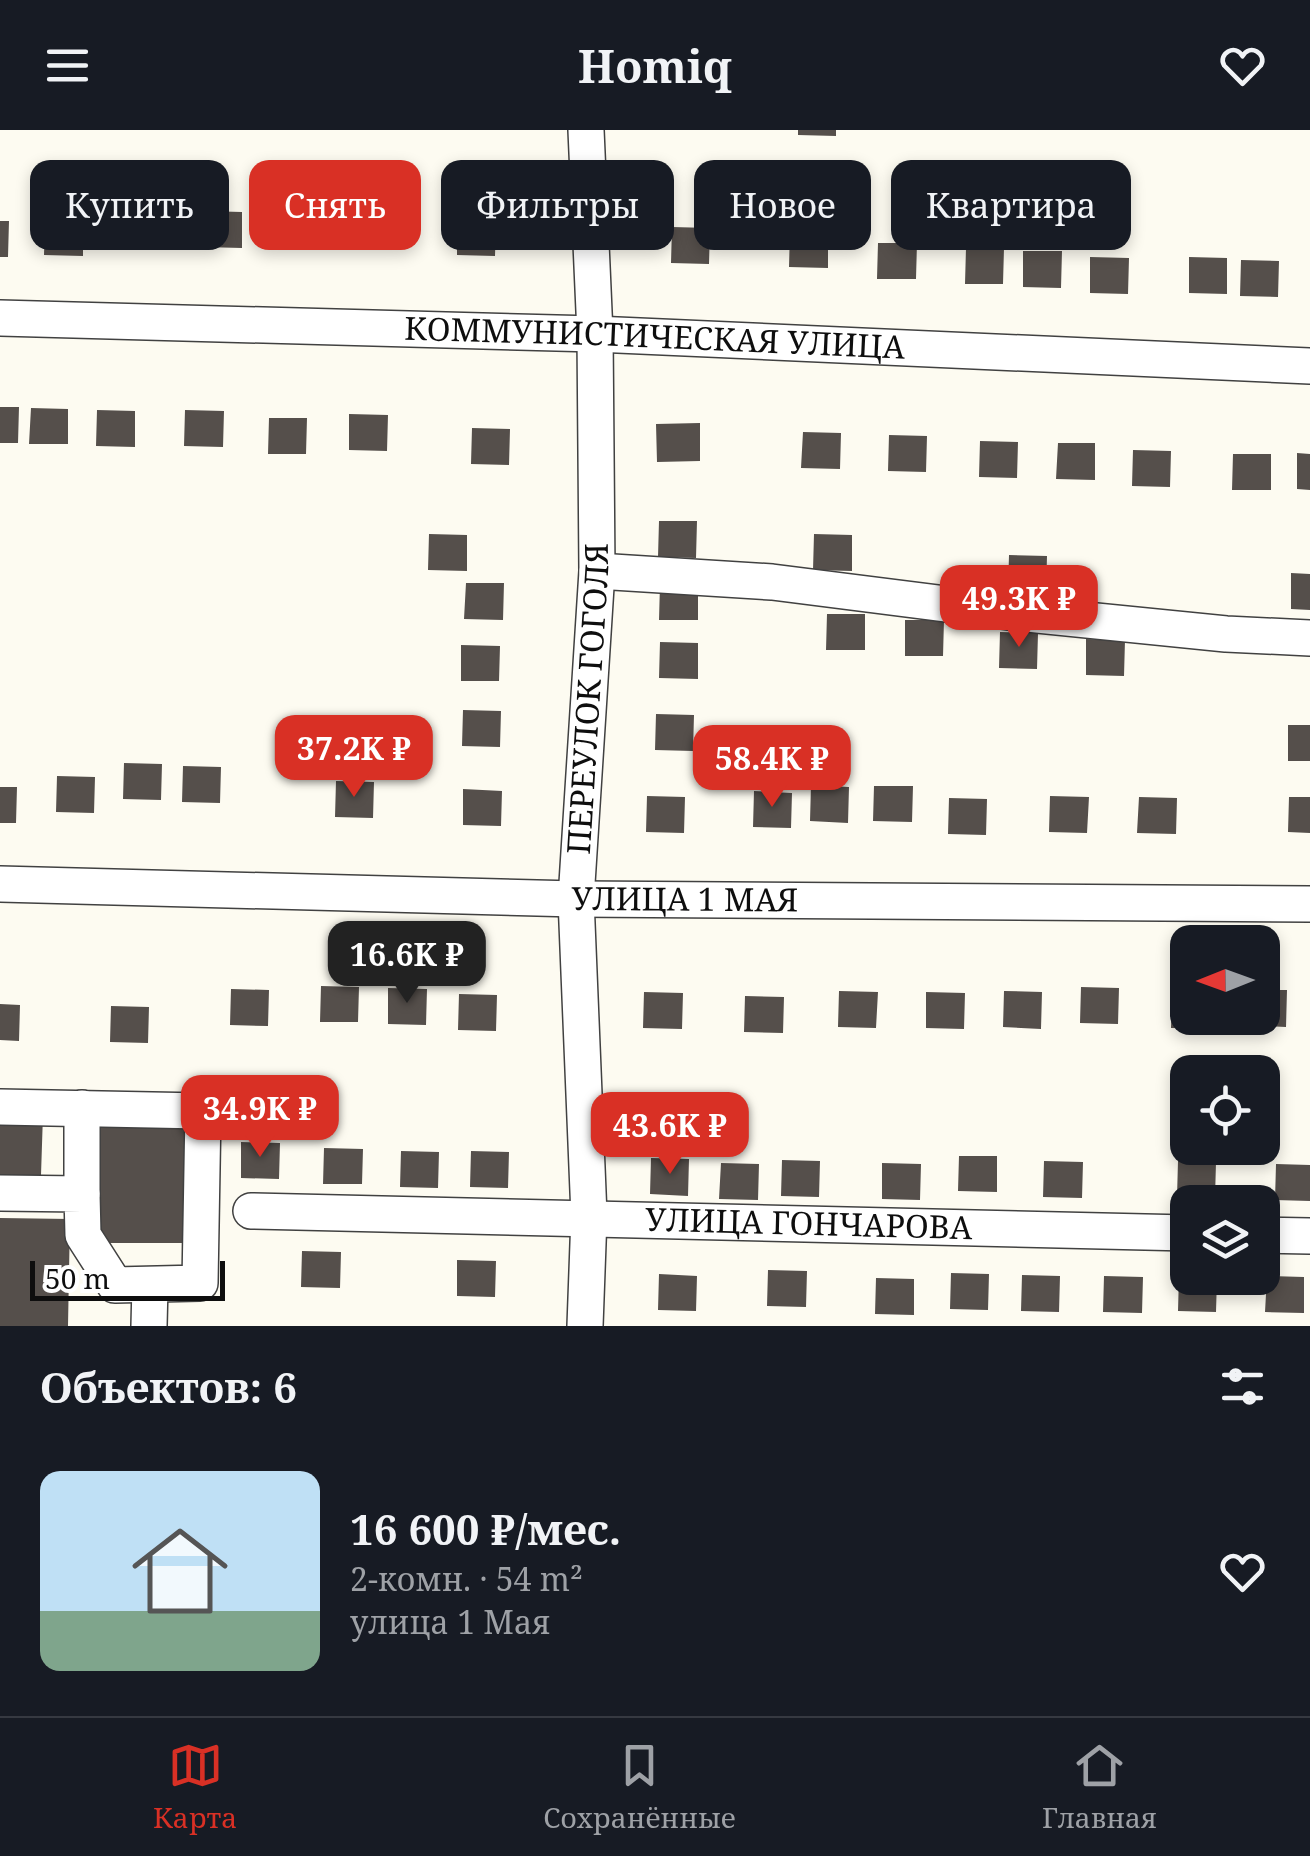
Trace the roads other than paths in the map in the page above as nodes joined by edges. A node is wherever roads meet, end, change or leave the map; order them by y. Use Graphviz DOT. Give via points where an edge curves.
graph roads {
  1 [pos="586,130"];
  2 [pos="0,318"];
  3 [pos="595,334"];
  4 [pos="1310,366"];
  5 [pos="597,571"];
  6 [pos="1310,638"];
  7 [pos="0,884"];
  8 [pos="576,899"];
  9 [pos="1310,904"];
  10 [pos="0,1107"];
  11 [pos="82,1108"];
  12 [pos="0,1193"];
  13 [pos="82,1194"];
  14 [pos="251,1211"];
  15 [pos="589,1216"];
  16 [pos="1170,1233"];
  17 [pos="1280,1235"];
  18 [pos="1310,1236"];
  19 [pos="150,1285"];
  20 [pos="150,1326"];
  21 [pos="585,1326"];
  1 -- 3 [label="street, ПЕРЕУЛОК ГОГОЛЯ"];
  2 -- 3 [label="street, КОММУНИСТИЧЕСКАЯ УЛИЦА"];
  3 -- 4 [label="street, КОММУНИСТИЧЕСКАЯ УЛИЦА"];
  3 -- 5 [label="street, ПЕРЕУЛОК ГОГОЛЯ"];
  5 -- 6 [label="street" via="772,582"];
  5 -- 8 [label="street, ПЕРЕУЛОК ГОГОЛЯ"];
  7 -- 8 [label="street, УЛИЦА 1 МАЯ"];
  8 -- 9 [label="street, УЛИЦА 1 МАЯ"];
  8 -- 15 [label="street, ПЕРЕУЛОК ГОГОЛЯ"];
  10 -- 11 [label="street"];
  11 -- 13 [label="street"];
  11 -- 19 [label="street" via="203,1111 200,1284"];
  12 -- 13 [label="street"];
  13 -- 19 [label="street" via="83,1235 114,1285"];
  14 -- 15 [label="street, УЛИЦА ГОНЧАРОВА"];
  15 -- 16 [label="street, УЛИЦА ГОНЧАРОВА"];
  15 -- 21 [label="street, ПЕРЕУЛОК ГОГОЛЯ"];
  17 -- 18 [label="street"];
  19 -- 20 [label="street"];
}
